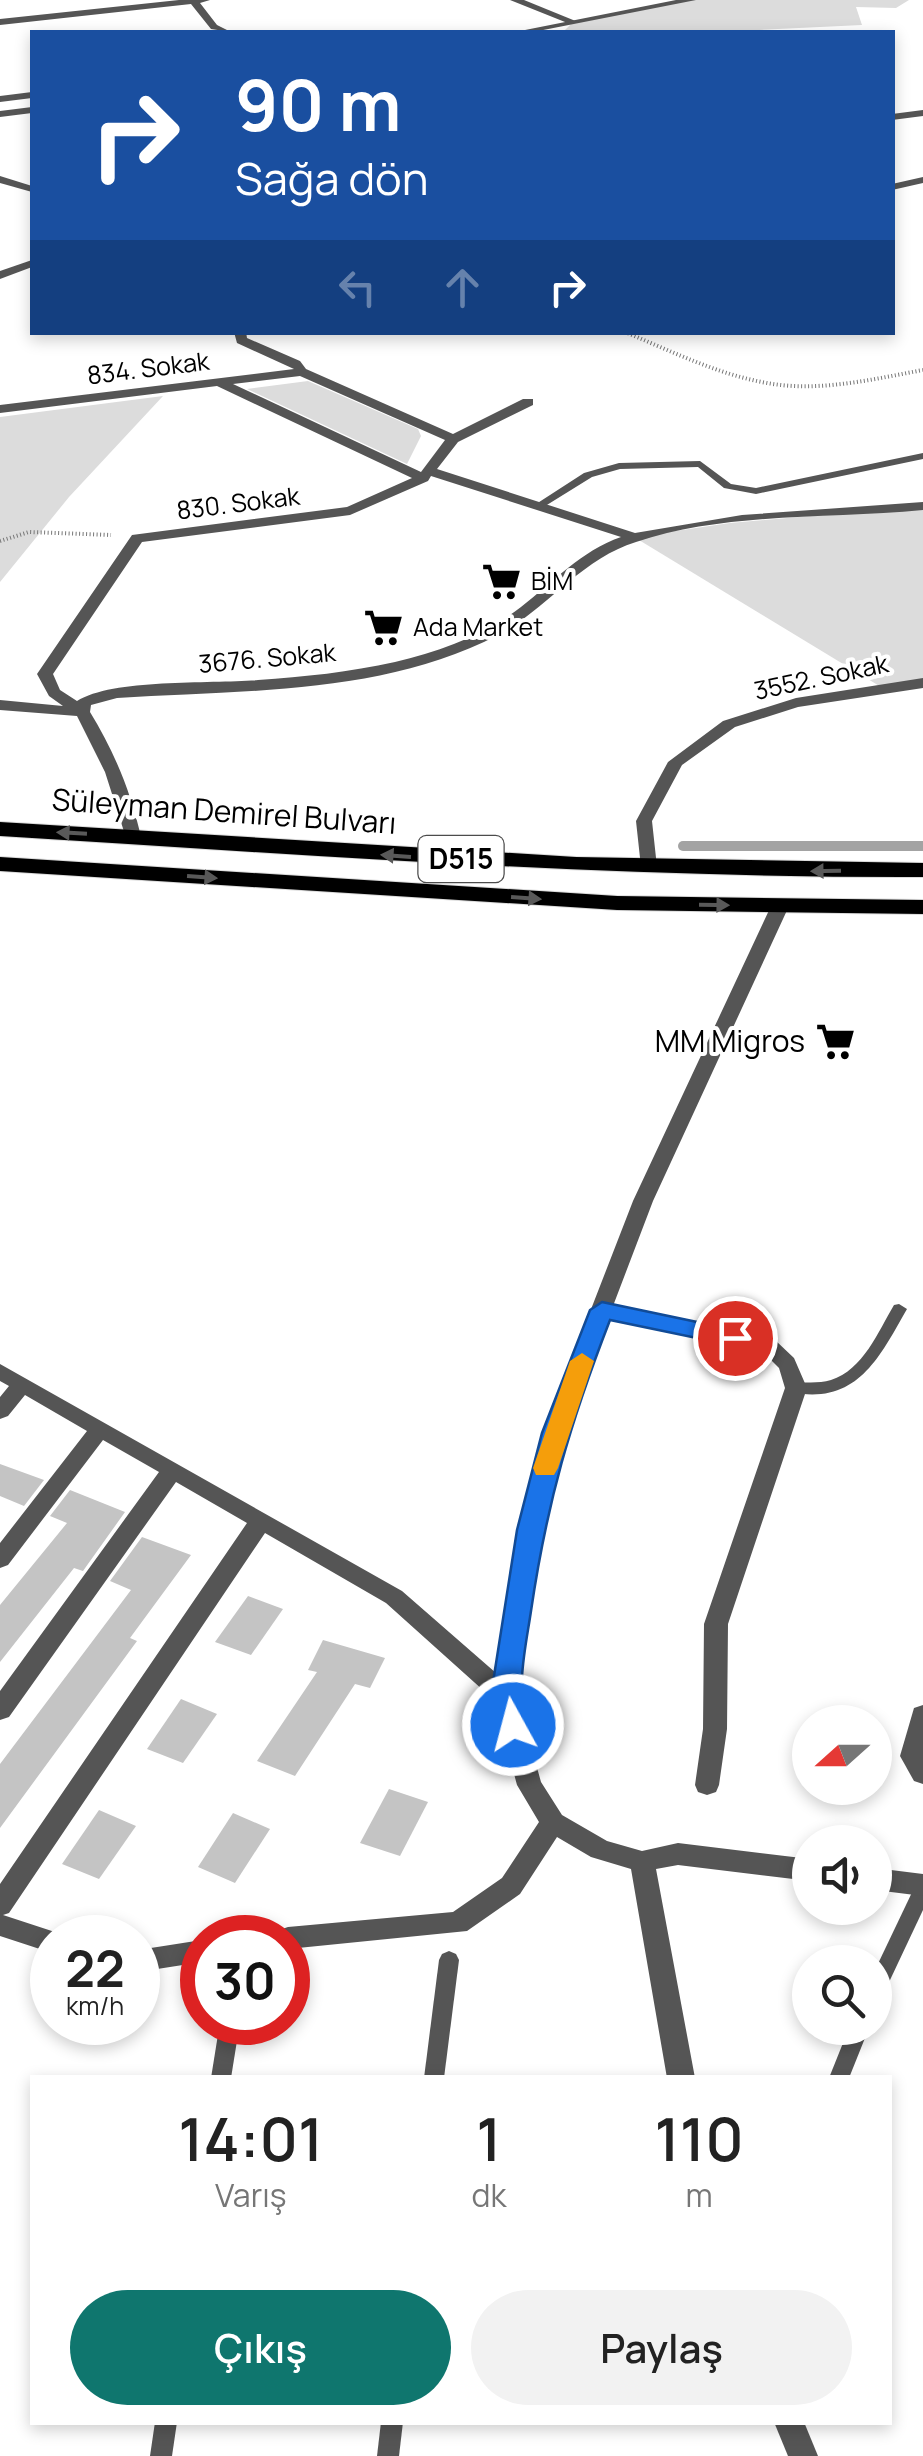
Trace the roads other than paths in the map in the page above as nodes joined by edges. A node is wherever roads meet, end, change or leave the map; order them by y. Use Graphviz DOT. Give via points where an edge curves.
graph roads {
  1 [pos="194,0"];
  2 [pos="205,0"];
  3 [pos="514,0"];
  4 [pos="691,0"];
  5 [pos="0,22"];
  6 [pos="573,22"];
  7 [pos="216,30"];
  8 [pos="531,30"];
  9 [pos="30,95"];
  10 [pos="0,99"];
  11 [pos="30,110"];
  12 [pos="923,113"];
  13 [pos="0,114"];
  14 [pos="895,117"];
  15 [pos="0,179"];
  16 [pos="923,180"];
  17 [pos="15,184"];
  18 [pos="895,186"];
  19 [pos="30,188"];
  20 [pos="0,190"];
  21 [pos="30,264"];
  22 [pos="0,275"];
  23 [pos="240,335"];
  24 [pos="302,372"];
  25 [pos="218,382"];
  26 [pos="528,402"];
  27 [pos="0,409"];
  28 [pos="453,438"];
  29 [pos="923,456"];
  30 [pos="428,475"];
  31 [pos="538,506"];
  32 [pos="923,506"];
  33 [pos="634,537"];
  34 [pos="923,683"];
  35 [pos="0,705"];
  36 [pos="82,712"];
  37 [pos="0,829"];
  38 [pos="133,837"];
  39 [pos="0,864"];
  40 [pos="648,868"];
  41 [pos="923,870"];
  42 [pos="780,906"];
  43 [pos="923,907"];
  44 [pos="898,1309"];
  45 [pos="602,1310"];
  46 [pos="0,1371"];
  47 [pos="23,1384"];
  48 [pos="796,1388"];
  49 [pos="0,1411"];
  50 [pos="100,1429"];
  51 [pos="173,1470"];
  52 [pos="262,1521"];
  53 [pos="0,1558"];
  54 [pos="505,1695"];
  55 [pos="0,1710"];
  56 [pos="923,1715"];
  57 [pos="923,1774"];
  58 [pos="706,1784"];
  59 [pos="552,1822"];
  60 [pos="642,1862"];
  61 [pos="792,1868"];
  62 [pos="892,1882"];
  63 [pos="923,1888"];
  64 [pos="1,1917"];
  65 [pos="30,1931"];
  66 [pos="310,1936"];
  67 [pos="892,1955"];
  68 [pos="449,1960"];
  69 [pos="226,2045"];
  70 [pos="853,2045"];
  71 [pos="221,2075"];
  72 [pos="434,2075"];
  73 [pos="680,2075"];
  74 [pos="841,2075"];
  75 [pos="166,2425"];
  76 [pos="392,2425"];
  77 [pos="790,2425"];
  78 [pos="161,2456"];
  79 [pos="388,2456"];
  80 [pos="802,2456"];
  1 -- 2 [label="street"];
  1 -- 5 [label="street"];
  1 -- 7 [label="street"];
  3 -- 6 [label="street"];
  4 -- 6 [label="street"];
  6 -- 8 [label="street"];
  9 -- 10 [label="street"];
  11 -- 13 [label="street"];
  12 -- 14 [label="street"];
  15 -- 17 [label="street"];
  16 -- 18 [label="street"];
  17 -- 19 [label="street"];
  17 -- 20 [label="street"];
  21 -- 22 [label="street"];
  23 -- 24 [label="street"];
  24 -- 25 [label="street, 834. Sokak"];
  24 -- 28 [label="street"];
  25 -- 27 [label="street, 834. Sokak"];
  25 -- 30 [label="street"];
  26 -- 28 [label="street"];
  28 -- 30 [label="street"];
  29 -- 31 [label="lane" via="756,491 728,486 700,464 619,466 588,475"];
  30 -- 31 [label="street"];
  30 -- 36 [label="street, 830. Sokak" via="350,511 137,538 45,674 54,693"];
  31 -- 33 [label="street"];
  32 -- 33 [label="street, 3676. Sokak"];
  33 -- 36 [label="street, 3676. Sokak" via="598,552 494,632 438,654 364,672 116,692 84,702"];
  34 -- 40 [label="street, 3552. Sokak" via="796,703 730,724 676,762 644,821"];
  35 -- 36 [label="street"];
  36 -- 38 [label="street" via="103,745"];
  38 -- 37 [label="highway, Süleyman Demirel Bulvarı / D515, one-way"];
  40 -- 38 [label="highway, Süleyman Demirel Bulvarı / D515, one-way"];
  39 -- 42 [label="highway, D515, one-way" via="617,904"];
  41 -- 40 [label="highway, Süleyman Demirel Bulvarı / D515, one-way"];
  42 -- 43 [label="highway, D515"];
  42 -- 45 [label="street" via="644,1201"];
  44 -- 48 [label="lane" via="861,1373 832,1386"];
  45 -- 48 [label="street" via="768,1345 786,1360"];
  45 -- 54 [label="street" via="549,1452"];
  46 -- 47 [label="street"];
  47 -- 49 [label="street"];
  47 -- 50 [label="street"];
  48 -- 58 [label="street" via="716,1624 715,1729"];
  50 -- 51 [label="street"];
  50 -- 53 [label="street"];
  51 -- 52 [label="street"];
  51 -- 55 [label="street"];
  52 -- 54 [label="street" via="394,1597"];
  52 -- 64 [label="street"];
  54 -- 59 [label="street" via="529,1785"];
  56 -- 57 [label="street" via="912,1756"];
  59 -- 60 [label="street" via="600,1850"];
  59 -- 66 [label="street" via="511,1886 458,1924"];
  60 -- 61 [label="street" via="678,1854"];
  60 -- 73 [label="street"];
  62 -- 63 [label="street"];
  63 -- 67 [label="lane"];
  64 -- 65 [label="street"];
  68 -- 72 [label="lane"];
  69 -- 71 [label="lane"];
  70 -- 74 [label="lane"];
  75 -- 78 [label="lane"];
  76 -- 79 [label="lane"];
  77 -- 80 [label="street"];
}
